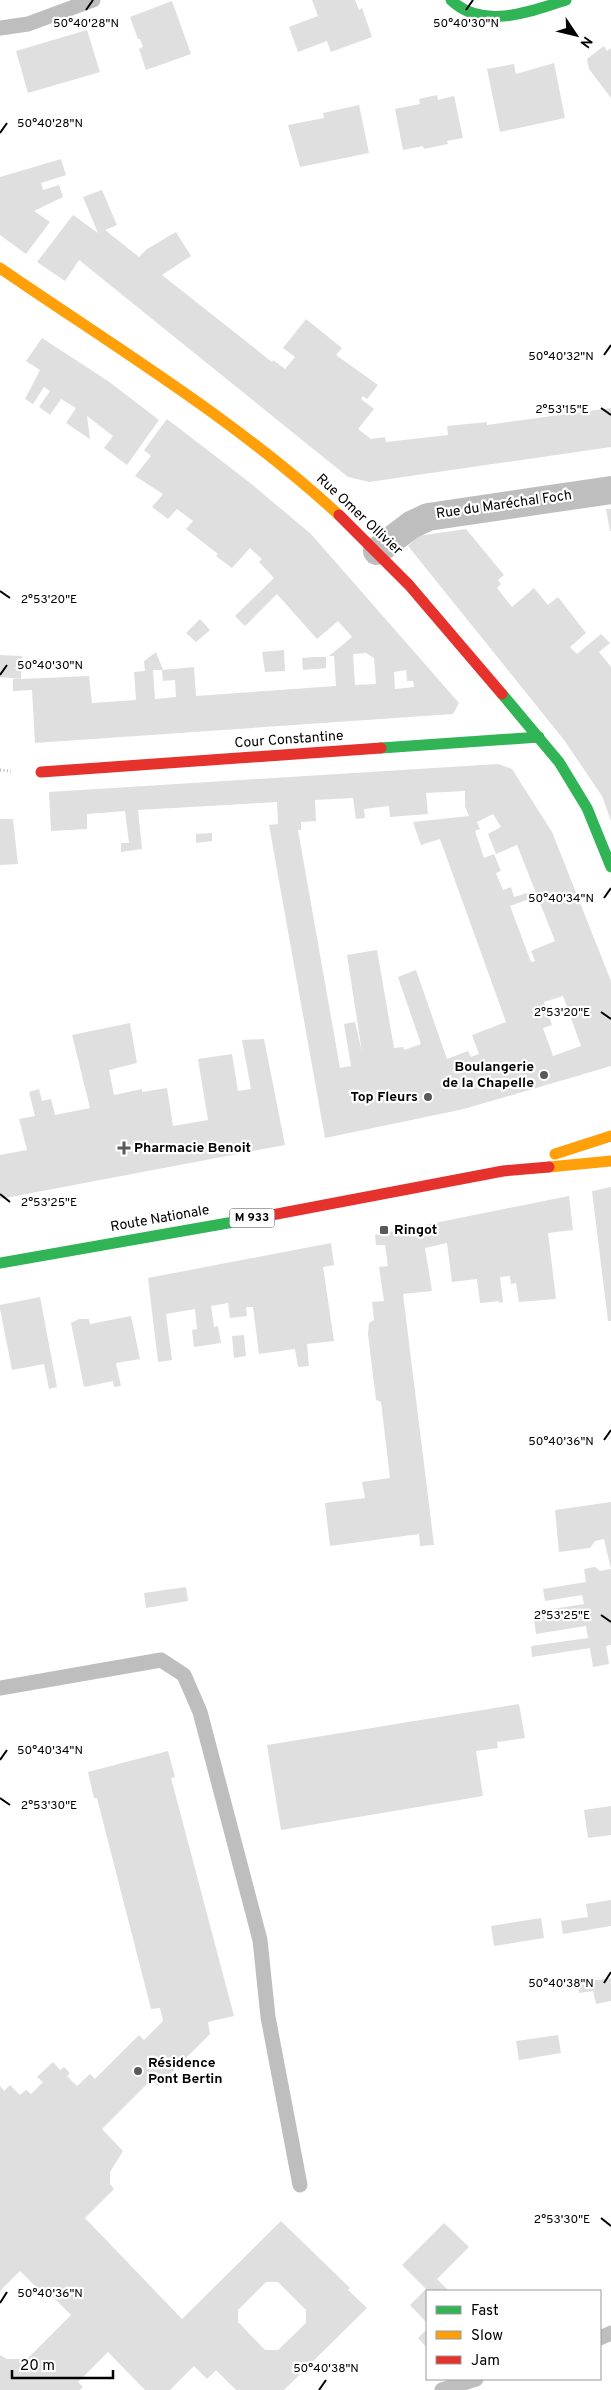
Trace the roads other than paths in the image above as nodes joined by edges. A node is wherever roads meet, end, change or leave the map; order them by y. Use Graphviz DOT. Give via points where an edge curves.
graph roads {
  1 [pos="93,0"];
  2 [pos="451,0"];
  3 [pos="566,0"];
  4 [pos="0,28"];
  5 [pos="0,268"];
  6 [pos="611,490"];
  7 [pos="377,551"];
  8 [pos="539,737"];
  9 [pos="41,772"];
  10 [pos="611,867"];
  11 [pos="611,1136"];
  12 [pos="611,1161"];
  13 [pos="503,1171"];
  14 [pos="0,1263"];
  15 [pos="0,1688"];
  16 [pos="300,2185"];
  17 [pos="473,2380"];
  18 [pos="442,2390"];
  1 -- 4 [label="lane" via="28,24"];
  2 -- 3 [label="street" via="465,12 491,18"];
  5 -- 7 [label="street, Rue Omer Ollivier" via="240,432 311,490"];
  6 -- 7 [label="street, Rue du Maréchal Foch" via="428,516"];
  7 -- 8 [label="street, Rue Omer Ollivier"];
  8 -- 9 [label="street, Cour Constantine"];
  8 -- 10 [label="street, Rue Omer Ollivier" via="587,808"];
  11 -- 13 [label="street, Route Nationale / M 933"];
  12 -- 13 [label="street, Route Nationale / M 933"];
  13 -- 14 [label="street, Route Nationale / M 933"];
  15 -- 16 [label="lane" via="161,1660 184,1675 200,1712 260,1940 268,2018"];
  17 -- 18 [label="lane"];
}
